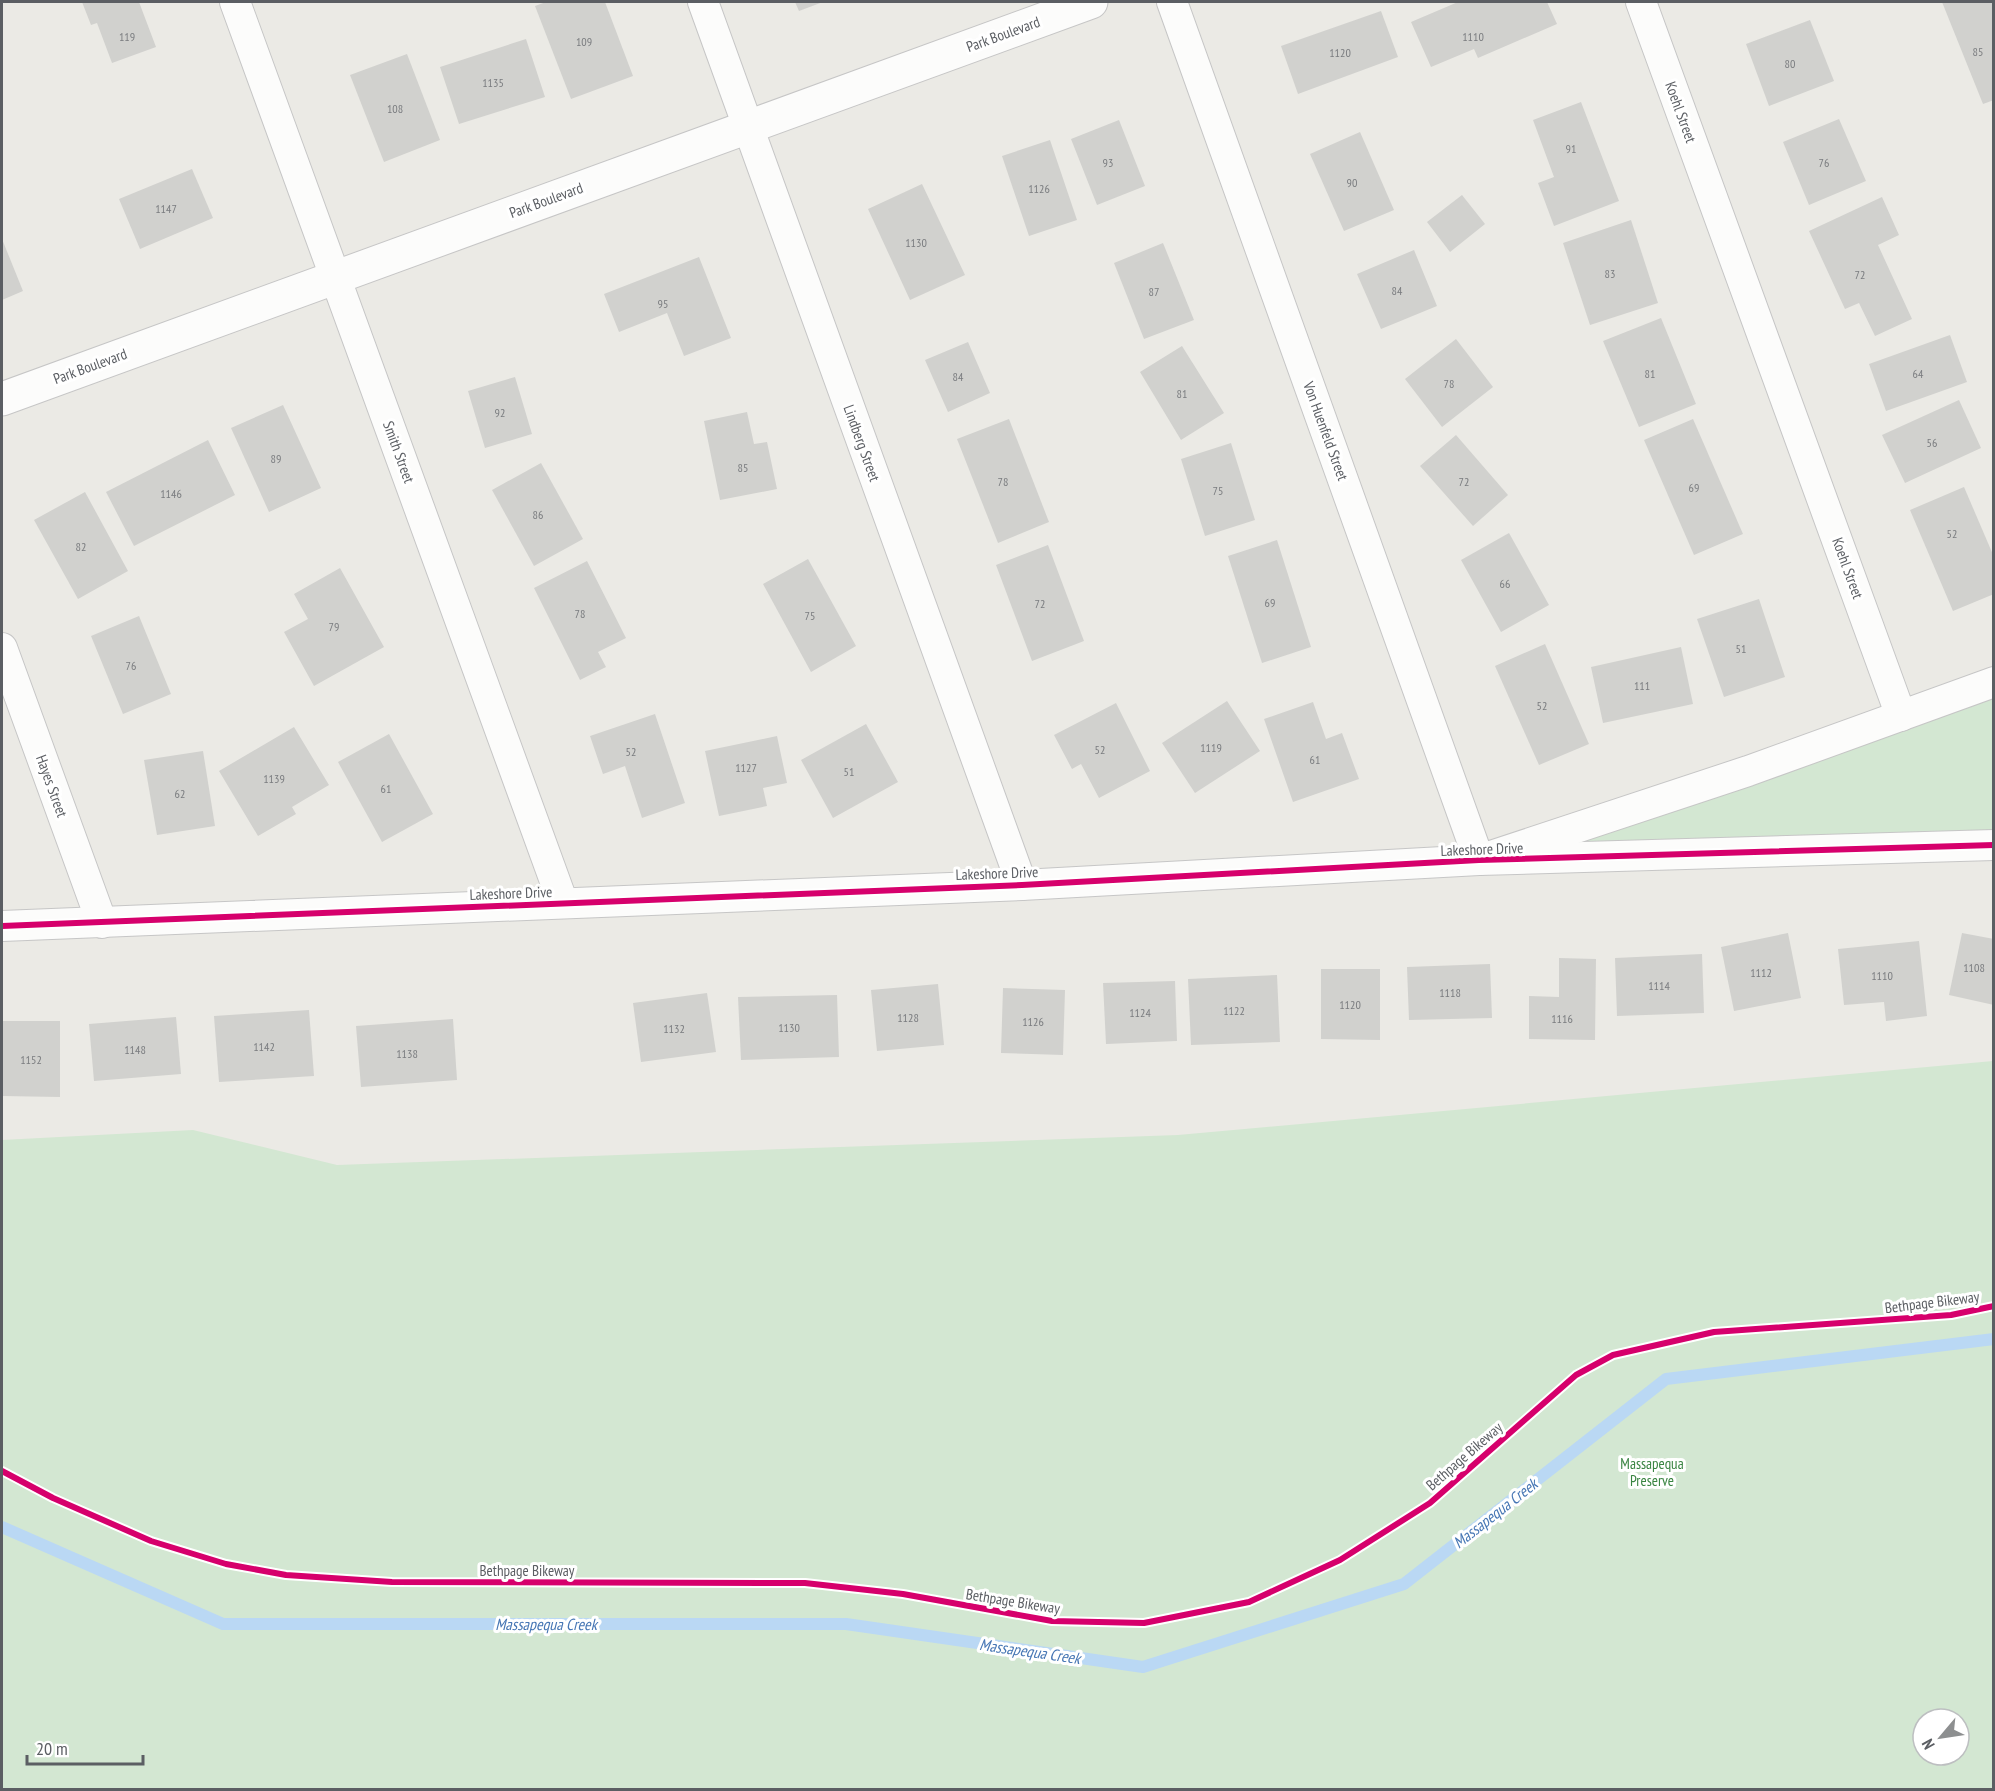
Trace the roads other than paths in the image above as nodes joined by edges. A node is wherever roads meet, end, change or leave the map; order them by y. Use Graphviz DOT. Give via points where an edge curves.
graph roads {
  1 [pos="235,2"];
  2 [pos="703,2"];
  3 [pos="1091,2"];
  4 [pos="1172,2"];
  5 [pos="1641,2"];
  6 [pos="748,126"];
  7 [pos="335,277"];
  8 [pos="2,399"];
  9 [pos="2,648"];
  10 [pos="1994,682"];
  11 [pos="1901,716"];
  12 [pos="1994,845"];
  13 [pos="1479,860"];
  14 [pos="1022,885"];
  15 [pos="563,903"];
  16 [pos="102,922"];
  17 [pos="2,926"];
  1 -- 7 [label="street, Smith Street"];
  2 -- 6 [label="street, Lindberg Street"];
  3 -- 6 [label="street, Park Boulevard"];
  4 -- 13 [label="street, Von Huenfeld Street"];
  5 -- 11 [label="street, Koehl Street"];
  6 -- 7 [label="street, Park Boulevard"];
  6 -- 14 [label="street, Lindberg Street"];
  7 -- 8 [label="street, Park Boulevard"];
  7 -- 15 [label="street, Smith Street"];
  9 -- 16 [label="street, Hayes Street"];
  10 -- 11 [label="street"];
  11 -- 13 [label="street"];
  12 -- 13 [label="street, Lakeshore Drive"];
  13 -- 14 [label="street, Lakeshore Drive"];
  14 -- 15 [label="street, Lakeshore Drive"];
  15 -- 16 [label="street, Lakeshore Drive"];
  16 -- 17 [label="street, Lakeshore Drive"];
}
